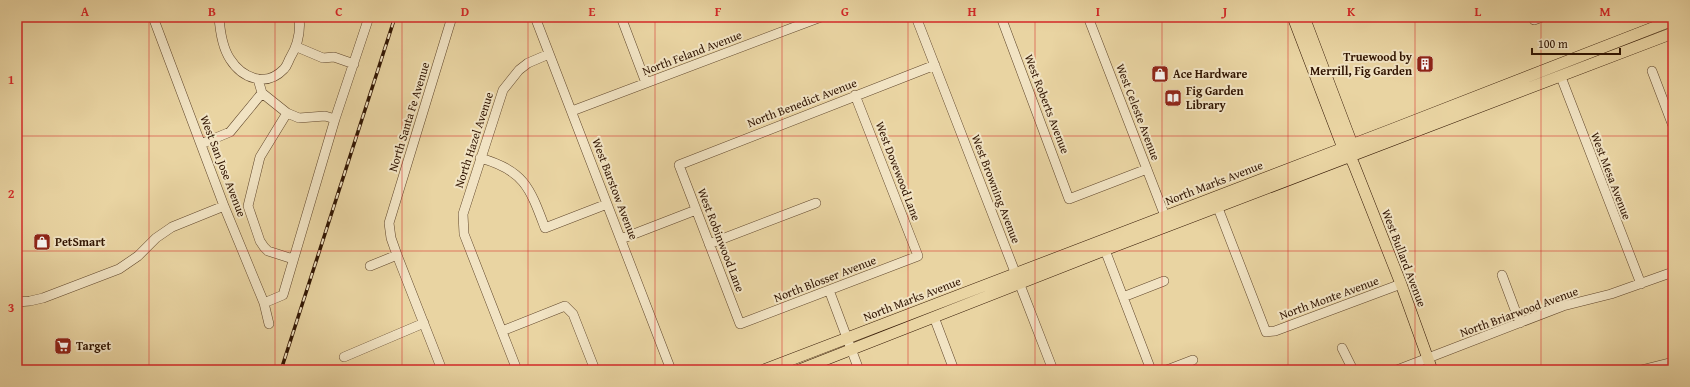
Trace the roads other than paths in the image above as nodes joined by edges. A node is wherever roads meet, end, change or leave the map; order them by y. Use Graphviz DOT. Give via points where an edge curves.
graph roads {
  1 [pos="153,17"];
  2 [pos="219,17"];
  3 [pos="299,17"];
  4 [pos="369,17"];
  5 [pos="452,17"];
  6 [pos="535,17"];
  7 [pos="621,17"];
  8 [pos="821,17"];
  9 [pos="916,17"];
  10 [pos="1001,17"];
  11 [pos="1088,17"];
  12 [pos="1293,17"];
  13 [pos="1296,17"];
  14 [pos="1304,17"];
  15 [pos="1673,20"];
  16 [pos="1673,33"];
  17 [pos="1303,38"];
  18 [pos="1615,44"];
  19 [pos="297,47"];
  20 [pos="1315,47"];
  21 [pos="549,54"];
  22 [pos="354,64"];
  23 [pos="935,65"];
  24 [pos="1652,71"];
  25 [pos="1561,77"];
  26 [pos="258,79"];
  27 [pos="646,83"];
  28 [pos="262,93"];
  29 [pos="1486,93"];
  30 [pos="855,95"];
  31 [pos="572,111"];
  32 [pos="287,113"];
  33 [pos="335,119"];
  34 [pos="1435,124"];
  35 [pos="1673,126"];
  36 [pos="201,144"];
  37 [pos="1348,149"];
  38 [pos="480,158"];
  39 [pos="679,165"];
  40 [pos="1147,169"];
  41 [pos="1230,191"];
  42 [pos="816,203"];
  43 [pos="607,204"];
  44 [pos="224,206"];
  45 [pos="696,210"];
  46 [pos="1213,210"];
  47 [pos="1165,216"];
  48 [pos="621,239"];
  49 [pos="1131,240"];
  50 [pos="709,244"];
  51 [pos="1105,250"];
  52 [pos="397,255"];
  53 [pos="918,256"];
  54 [pos="293,259"];
  55 [pos="370,266"];
  56 [pos="1673,272"];
  57 [pos="1502,275"];
  58 [pos="1017,278"];
  59 [pos="1164,281"];
  60 [pos="1401,284"];
  61 [pos="1641,284"];
  62 [pos="829,290"];
  63 [pos="1123,297"];
  64 [pos="17,302"];
  65 [pos="264,303"];
  66 [pos="934,317"];
  67 [pos="424,323"];
  68 [pos="1520,323"];
  69 [pos="269,324"];
  70 [pos="740,324"];
  71 [pos="502,331"];
  72 [pos="847,338"];
  73 [pos="1342,348"];
  74 [pos="851,350"];
  75 [pos="344,357"];
  76 [pos="1428,359"];
  77 [pos="1193,360"];
  78 [pos="1673,362"];
  79 [pos="442,370"];
  80 [pos="518,370"];
  81 [pos="595,370"];
  82 [pos="671,370"];
  83 [pos="764,370"];
  84 [pos="798,370"];
  85 [pos="859,370"];
  86 [pos="954,370"];
  87 [pos="1053,370"];
  88 [pos="1151,370"];
  89 [pos="1167,370"];
  90 [pos="1353,370"];
  91 [pos="1397,370"];
  92 [pos="1432,370"];
  93 [pos="1641,370"];
  1 -- 36 [label="street, West San Jose Avenue"];
  2 -- 26 [label="street" via="221,38 229,58 242,72 255,80"];
  3 -- 19 [label="street"];
  4 -- 22 [label="street"];
  5 -- 52 [label="street, North Santa Fe Avenue" via="389,223"];
  6 -- 21 [label="street, West Barstow Avenue"];
  7 -- 27 [label="street"];
  8 -- 27 [label="street, North Feland Avenue"];
  9 -- 23 [label="street, West Browning Avenue"];
  10 -- 40 [label="street, West Roberts Avenue" via="1070,199"];
  11 -- 40 [label="street, West Celeste Avenue"];
  12 -- 17 [label="main road, West Bullard Avenue"];
  13 -- 17 [label="main road"];
  14 -- 20 [label="main road, West Bullard Avenue"];
  15 -- 18 [label="main road, North Marks Avenue"];
  16 -- 25 [label="main road, North Marks Avenue"];
  17 -- 20 [label="main road" via="1310,48"];
  17 -- 37 [label="main road, West Bullard Avenue"];
  18 -- 25 [label="main road" via="1612,49 1564,70"];
  18 -- 29 [label="main road, North Marks Avenue"];
  19 -- 22 [label="street" via="323,58 334,57"];
  19 -- 26 [label="street" via="284,69 271,78"];
  20 -- 37 [label="main road, West Bullard Avenue"];
  21 -- 31 [label="street, West Barstow Avenue"];
  21 -- 38 [label="street, North Hazel Avenue" via="528,64 507,83 499,99"];
  22 -- 33 [label="street"];
  23 -- 30 [label="street, North Benedict Avenue"];
  23 -- 58 [label="street, West Browning Avenue"];
  24 -- 35 [label="street"];
  25 -- 34 [label="main road, North Marks Avenue"];
  25 -- 61 [label="street, West Mesa Avenue"];
  26 -- 28 [label="street"];
  27 -- 31 [label="street, North Feland Avenue"];
  28 -- 32 [label="street"];
  28 -- 36 [label="street" via="230,132"];
  29 -- 34 [label="main road" via="1475,103 1440,118"];
  29 -- 37 [label="main road, North Marks Avenue"];
  30 -- 39 [label="street, North Benedict Avenue"];
  30 -- 53 [label="street, West Dovewood Lane"];
  31 -- 43 [label="street, West Barstow Avenue"];
  32 -- 33 [label="street" via="298,118 325,116"];
  32 -- 54 [label="street" via="260,157 248,206 264,247 268,251"];
  33 -- 54 [label="street"];
  34 -- 37 [label="main road, North Marks Avenue"];
  36 -- 44 [label="street, West San Jose Avenue"];
  37 -- 41 [label="main road, North Marks Avenue"];
  37 -- 46 [label="main road, North Marks Avenue"];
  37 -- 60 [label="main road, West Bullard Avenue"];
  38 -- 43 [label="street" via="504,166 518,176 530,192 545,228"];
  38 -- 71 [label="street, North Hazel Avenue" via="463,214 464,234"];
  39 -- 45 [label="street, West Robinwood Lane"];
  40 -- 47 [label="street, West Celeste Avenue"];
  41 -- 46 [label="main road" via="1224,199 1211,204"];
  41 -- 47 [label="main road, North Marks Avenue"];
  42 -- 50 [label="street"];
  43 -- 48 [label="street, West Barstow Avenue"];
  44 -- 64 [label="street" via="172,227 156,238 138,256 119,268 43,298"];
  44 -- 65 [label="street, West San Jose Avenue"];
  45 -- 48 [label="street"];
  45 -- 50 [label="street, West Robinwood Lane"];
  46 -- 49 [label="main road, North Marks Avenue"];
  46 -- 60 [label="street, North Monte Avenue" via="1266,332"];
  47 -- 49 [label="main road" via="1160,224 1136,233"];
  47 -- 58 [label="main road, North Marks Avenue"];
  48 -- 82 [label="street, West Barstow Avenue"];
  49 -- 51 [label="main road, North Marks Avenue"];
  50 -- 70 [label="street, West Robinwood Lane"];
  51 -- 58 [label="main road, North Marks Avenue"];
  51 -- 63 [label="street"];
  52 -- 55 [label="street"];
  52 -- 67 [label="street"];
  53 -- 62 [label="street, North Blosser Avenue"];
  54 -- 65 [label="street" via="283,295"];
  56 -- 61 [label="street, North Briarwood Avenue"];
  57 -- 68 [label="street"];
  58 -- 66 [label="main road, North Marks Avenue"];
  58 -- 72 [label="main road, North Marks Avenue"];
  58 -- 87 [label="street, West Browning Avenue"];
  59 -- 63 [label="street"];
  60 -- 76 [label="main road, West Bullard Avenue"];
  61 -- 68 [label="street, North Briarwood Avenue" via="1563,306"];
  62 -- 70 [label="street, North Blosser Avenue"];
  62 -- 72 [label="street"];
  63 -- 88 [label="street"];
  65 -- 69 [label="street, West San Jose Avenue"];
  66 -- 74 [label="main road, North Marks Avenue"];
  66 -- 86 [label="street"];
  67 -- 75 [label="street"];
  67 -- 79 [label="street"];
  68 -- 76 [label="street, North Briarwood Avenue"];
  71 -- 80 [label="street, North Hazel Avenue"];
  71 -- 81 [label="street" via="565,306 573,314"];
  72 -- 74 [label="street"];
  72 -- 83 [label="main road, North Marks Avenue"];
  73 -- 90 [label="street"];
  74 -- 84 [label="main road, North Marks Avenue"];
  74 -- 85 [label="street"];
  76 -- 91 [label="street, North Briarwood Avenue"];
  76 -- 92 [label="main road, West Bullard Avenue"];
  77 -- 89 [label="street"];
  78 -- 93 [label="street"];
}
